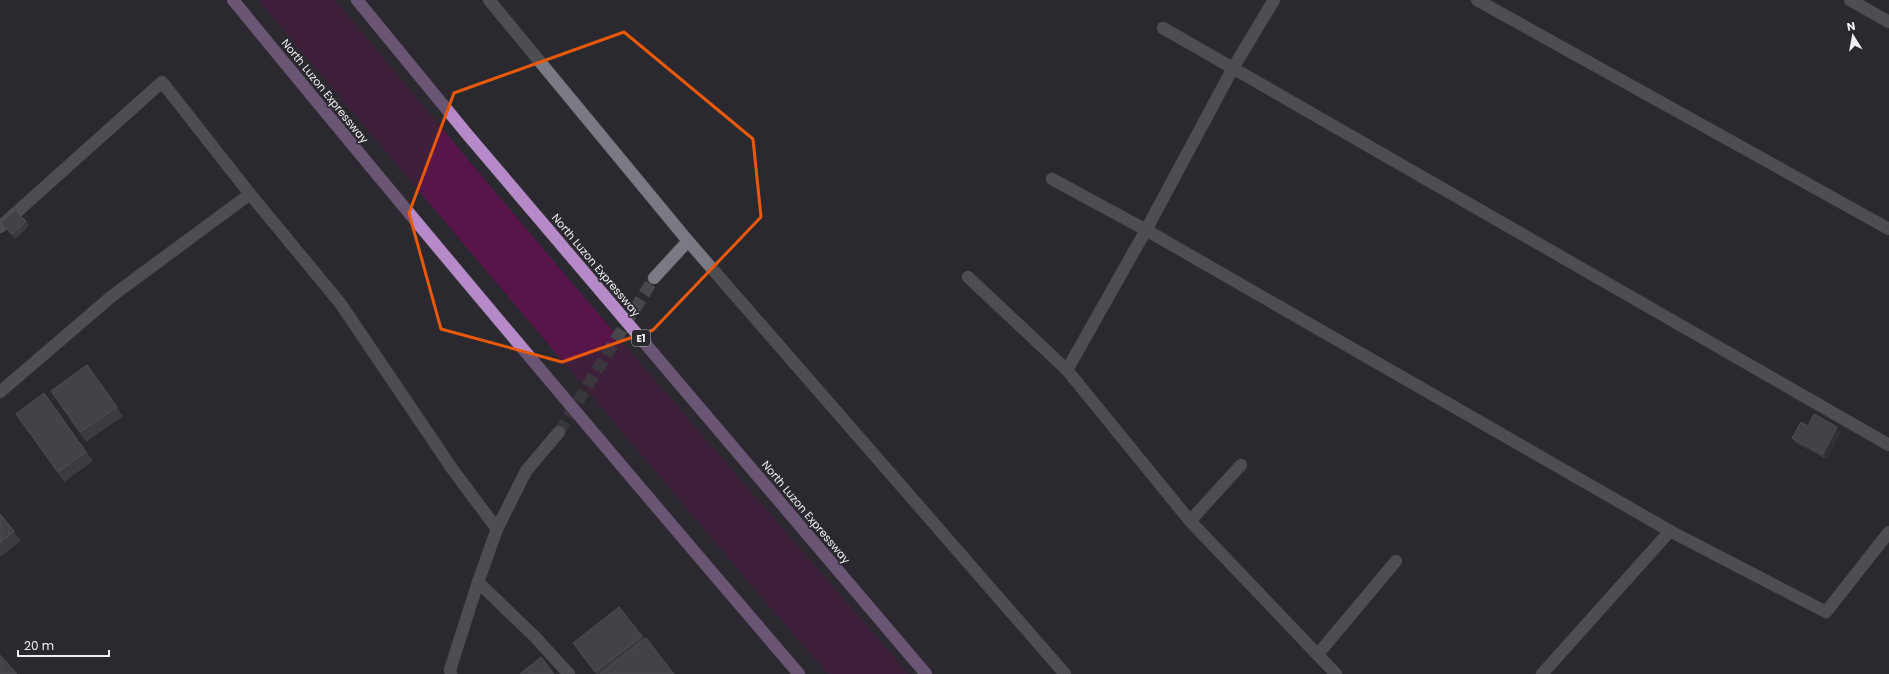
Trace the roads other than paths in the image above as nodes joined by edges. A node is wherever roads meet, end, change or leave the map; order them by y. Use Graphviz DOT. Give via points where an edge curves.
graph roads {
  1 [pos="234,0"];
  2 [pos="357,0"];
  3 [pos="489,0"];
  4 [pos="1274,0"];
  5 [pos="1477,0"];
  6 [pos="1850,0"];
  7 [pos="1889,22"];
  8 [pos="1163,28"];
  9 [pos="1233,68"];
  10 [pos="1052,179"];
  11 [pos="250,194"];
  12 [pos="0,227"];
  13 [pos="1889,228"];
  14 [pos="1146,230"];
  15 [pos="688,241"];
  16 [pos="968,277"];
  17 [pos="654,278"];
  18 [pos="1067,370"];
  19 [pos="0,392"];
  20 [pos="559,432"];
  21 [pos="1889,445"];
  22 [pos="1241,465"];
  23 [pos="1190,521"];
  24 [pos="497,530"];
  25 [pos="1670,531"];
  26 [pos="1889,532"];
  27 [pos="1396,561"];
  28 [pos="478,582"];
  29 [pos="1318,654"];
  30 [pos="448,673"];
  31 [pos="569,674"];
  32 [pos="799,674"];
  33 [pos="926,674"];
  34 [pos="1065,674"];
  35 [pos="1336,674"];
  36 [pos="1542,674"];
  1 -- 32 [label="highway, North Luzon Expressway" via="591,432"];
  2 -- 33 [label="highway, North Luzon Expressway / E1" via="467,134"];
  3 -- 15 [label="street"];
  4 -- 9 [label="street"];
  5 -- 13 [label="street"];
  6 -- 7 [label="street"];
  8 -- 9 [label="street"];
  9 -- 14 [label="street"];
  9 -- 21 [label="street"];
  10 -- 14 [label="street"];
  11 -- 12 [label="street" via="162,82"];
  11 -- 19 [label="street" via="112,296"];
  11 -- 24 [label="street" via="340,303 453,470"];
  14 -- 18 [label="street"];
  14 -- 25 [label="street"];
  15 -- 17 [label="street"];
  15 -- 34 [label="street"];
  16 -- 18 [label="street"];
  18 -- 23 [label="street"];
  20 -- 24 [label="street" via="526,471"];
  22 -- 23 [label="street"];
  23 -- 29 [label="street"];
  24 -- 28 [label="street"];
  25 -- 26 [label="street" via="1826,612"];
  25 -- 36 [label="street"];
  27 -- 29 [label="street"];
  28 -- 30 [label="street"];
  28 -- 31 [label="street"];
  29 -- 35 [label="street"];
}
